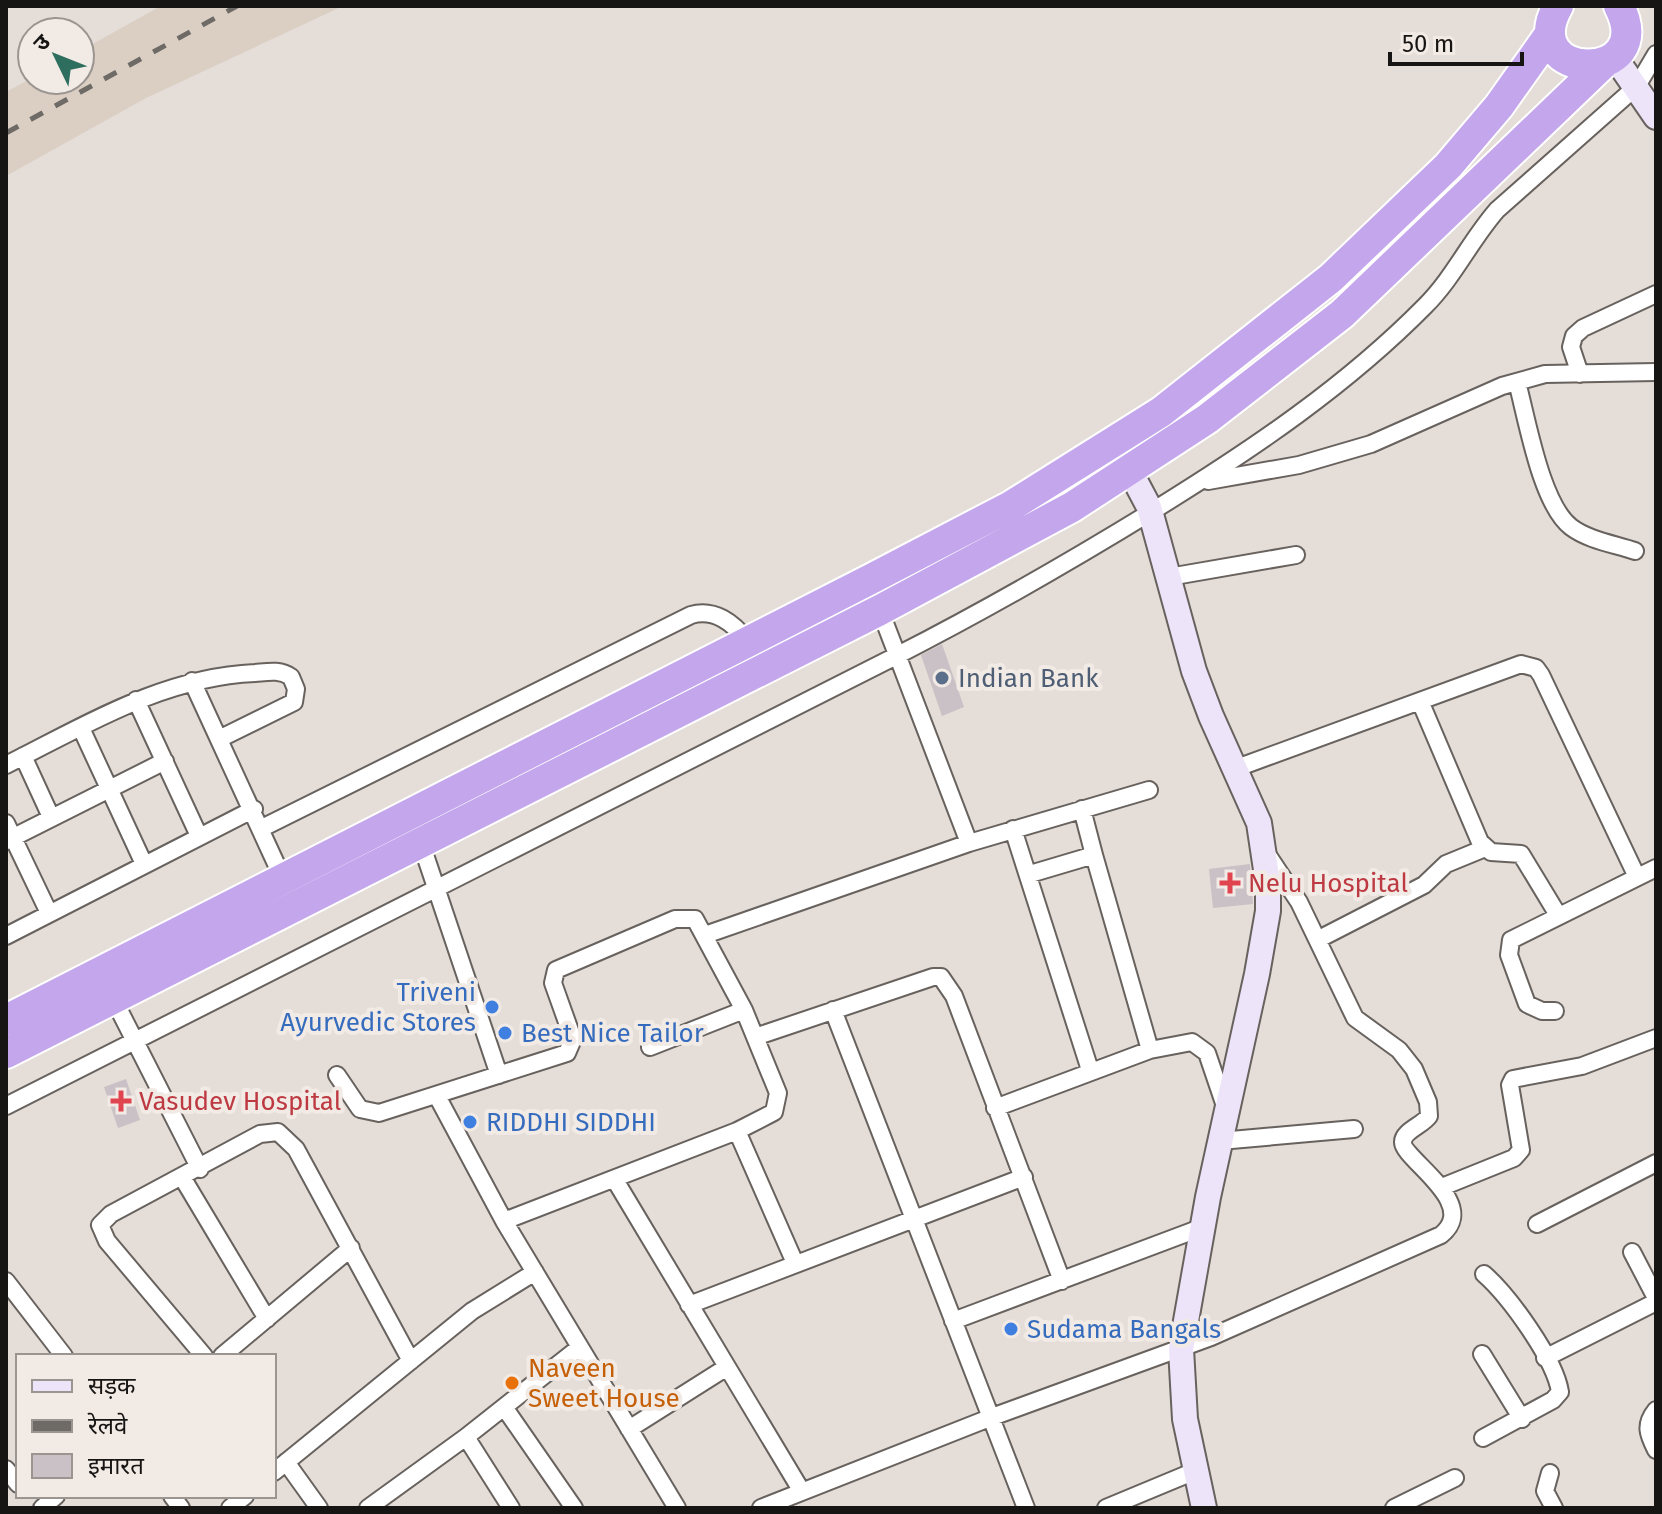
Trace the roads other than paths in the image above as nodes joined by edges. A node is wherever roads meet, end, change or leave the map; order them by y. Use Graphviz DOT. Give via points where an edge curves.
graph roads {
  1 [pos="1554,20"];
  2 [pos="1621,33"];
  3 [pos="1656,54"];
  4 [pos="1637,86"];
  5 [pos="1656,117"];
  6 [pos="1656,294"];
  7 [pos="1656,372"];
  8 [pos="1580,374"];
  9 [pos="1517,382"];
  10 [pos="1130,471"];
  11 [pos="1197,483"];
  12 [pos="1150,512"];
  13 [pos="1635,551"];
  14 [pos="1296,555"];
  15 [pos="1169,577"];
  16 [pos="880,610"];
  17 [pos="742,633"];
  18 [pos="896,656"];
  19 [pos="192,681"];
  20 [pos="136,700"];
  21 [pos="1420,701"];
  22 [pos="81,728"];
  23 [pos="219,739"];
  24 [pos="23,756"];
  25 [pos="165,761"];
  26 [pos="6,765"];
  27 [pos="1234,769"];
  28 [pos="108,787"];
  29 [pos="1149,790"];
  30 [pos="254,809"];
  31 [pos="1082,809"];
  32 [pos="51,817"];
  33 [pos="1013,829"];
  34 [pos="264,832"];
  35 [pos="8,833"];
  36 [pos="199,836"];
  37 [pos="421,843"];
  38 [pos="969,843"];
  39 [pos="1485,848"];
  40 [pos="1264,850"];
  41 [pos="1094,855"];
  42 [pos="144,864"];
  43 [pos="1656,868"];
  44 [pos="280,873"];
  45 [pos="1030,874"];
  46 [pos="1637,877"];
  47 [pos="438,886"];
  48 [pos="49,913"];
  49 [pos="1558,915"];
  50 [pos="705,935"];
  51 [pos="6,936"];
  52 [pos="1319,939"];
  53 [pos="113,998"];
  54 [pos="744,1010"];
  55 [pos="833,1010"];
  56 [pos="1555,1011"];
  57 [pos="6,1020"];
  58 [pos="755,1037"];
  59 [pos="1656,1038"];
  60 [pos="137,1041"];
  61 [pos="650,1047"];
  62 [pos="1150,1050"];
  63 [pos="6,1053"];
  64 [pos="1090,1070"];
  65 [pos="337,1075"];
  66 [pos="499,1075"];
  67 [pos="437,1096"];
  68 [pos="6,1106"];
  69 [pos="995,1108"];
  70 [pos="1227,1112"];
  71 [pos="1354,1129"];
  72 [pos="737,1131"];
  73 [pos="1220,1141"];
  74 [pos="1656,1163"];
  75 [pos="200,1169"];
  76 [pos="182,1177"];
  77 [pos="1024,1177"];
  78 [pos="615,1180"];
  79 [pos="1442,1187"];
  80 [pos="912,1217"];
  81 [pos="504,1221"];
  82 [pos="1537,1224"];
  83 [pos="1203,1227"];
  84 [pos="351,1248"];
  85 [pos="1632,1252"];
  86 [pos="795,1263"];
  87 [pos="535,1272"];
  88 [pos="1484,1274"];
  89 [pos="6,1281"];
  90 [pos="1062,1281"];
  91 [pos="1656,1300"];
  92 [pos="689,1305"];
  93 [pos="267,1319"];
  94 [pos="953,1321"];
  95 [pos="580,1347"];
  96 [pos="1181,1349"];
  97 [pos="62,1354"];
  98 [pos="202,1354"];
  99 [pos="224,1354"];
  100 [pos="1482,1354"];
  101 [pos="1545,1358"];
  102 [pos="411,1361"];
  103 [pos="727,1367"];
  104 [pos="504,1407"];
  105 [pos="1656,1410"];
  106 [pos="992,1417"];
  107 [pos="1522,1419"];
  108 [pos="629,1429"];
  109 [pos="466,1437"];
  110 [pos="1483,1438"];
  111 [pos="1656,1450"];
  112 [pos="280,1467"];
  113 [pos="1195,1471"];
  114 [pos="1550,1473"];
  115 [pos="1455,1478"];
  116 [pos="801,1490"];
  117 [pos="319,1508"];
  118 [pos="368,1508"];
  119 [pos="511,1508"];
  120 [pos="574,1508"];
  121 [pos="677,1508"];
  122 [pos="761,1508"];
  123 [pos="1026,1508"];
  124 [pos="1106,1508"];
  125 [pos="1204,1508"];
  126 [pos="1394,1508"];
  127 [pos="1554,1508"];
  1 -- 2 [label="highway" via="1554,47 1575,65"];
  1 -- 17 [label="highway" via="1499,106 1448,166 1331,278 1217,370 1011,506"];
  2 -- 4 [label="street"];
  2 -- 10 [label="highway" via="1342,314 1268,375"];
  3 -- 4 [label="street"];
  4 -- 5 [label="street"];
  4 -- 11 [label="street" via="1497,210 1449,281 1398,333 1295,418"];
  6 -- 8 [label="street" via="1578,332 1571,347"];
  7 -- 8 [label="street"];
  8 -- 9 [label="street" via="1545,374"];
  9 -- 11 [label="street" via="1371,444 1299,465"];
  9 -- 13 [label="street" via="1561,517 1581,534"];
  10 -- 12 [label="street"];
  10 -- 16 [label="highway"];
  11 -- 12 [label="street"];
  12 -- 15 [label="street"];
  12 -- 18 [label="street" via="1014,595"];
  14 -- 15 [label="street"];
  15 -- 27 [label="street" via="1194,671"];
  16 -- 18 [label="street"];
  16 -- 37 [label="highway"];
  17 -- 34 [label="street" via="717,616 691,615"];
  17 -- 44 [label="highway"];
  18 -- 38 [label="street"];
  18 -- 47 [label="street"];
  19 -- 20 [label="street"];
  19 -- 23 [label="street"];
  19 -- 23 [label="street" via="279,672 291,677 294,702"];
  20 -- 22 [label="street"];
  20 -- 25 [label="street"];
  21 -- 27 [label="street"];
  21 -- 39 [label="street"];
  21 -- 46 [label="street" via="1521,664 1536,668"];
  22 -- 24 [label="street"];
  22 -- 28 [label="street"];
  23 -- 30 [label="street"];
  24 -- 26 [label="street"];
  24 -- 32 [label="street"];
  25 -- 28 [label="street"];
  25 -- 36 [label="street"];
  27 -- 40 [label="street" via="1259,823"];
  28 -- 32 [label="street"];
  28 -- 42 [label="street"];
  29 -- 31 [label="street"];
  30 -- 34 [label="street"];
  30 -- 36 [label="street"];
  31 -- 33 [label="street"];
  31 -- 41 [label="street"];
  32 -- 35 [label="street"];
  33 -- 38 [label="street"];
  33 -- 45 [label="street"];
  34 -- 44 [label="street"];
  35 -- 48 [label="street"];
  36 -- 42 [label="street"];
  37 -- 47 [label="street"];
  37 -- 53 [label="highway"];
  38 -- 50 [label="street"];
  39 -- 49 [label="street" via="1521,854"];
  39 -- 52 [label="street" via="1446,864 1424,885"];
  40 -- 52 [label="street" via="1285,876"];
  40 -- 70 [label="street" via="1268,911"];
  41 -- 45 [label="street"];
  41 -- 62 [label="street"];
  42 -- 48 [label="street"];
  43 -- 46 [label="street"];
  44 -- 57 [label="highway"];
  45 -- 64 [label="street"];
  46 -- 49 [label="street"];
  47 -- 60 [label="street"];
  47 -- 66 [label="street"];
  48 -- 51 [label="street"];
  49 -- 56 [label="street" via="1516,935 1508,947 1527,1004"];
  50 -- 54 [label="street"];
  50 -- 66 [label="street" via="695,919 675,919 556,970 553,983 572,1034 571,1046 567,1053"];
  52 -- 79 [label="street" via="1355,1018 1399,1050 1414,1069 1429,1116 1402,1143"];
  53 -- 60 [label="street"];
  53 -- 63 [label="highway"];
  54 -- 58 [label="street"];
  54 -- 61 [label="street"];
  55 -- 58 [label="street"];
  55 -- 69 [label="street" via="941,977 954,996"];
  55 -- 80 [label="street"];
  58 -- 72 [label="street" via="778,1101 768,1118"];
  59 -- 79 [label="street" via="1582,1066 1513,1079 1521,1150 1514,1158"];
  60 -- 68 [label="street"];
  60 -- 75 [label="street"];
  62 -- 64 [label="street"];
  62 -- 70 [label="street" via="1192,1042 1201,1047"];
  64 -- 69 [label="street"];
  65 -- 67 [label="street" via="354,1103 369,1113"];
  66 -- 67 [label="street"];
  67 -- 81 [label="street"];
  69 -- 77 [label="street"];
  70 -- 73 [label="street"];
  71 -- 73 [label="street"];
  72 -- 78 [label="street"];
  72 -- 86 [label="street"];
  73 -- 83 [label="street"];
  74 -- 82 [label="street"];
  75 -- 76 [label="street"];
  75 -- 84 [label="street" via="260,1134 278,1132 296,1149"];
  76 -- 93 [label="street"];
  76 -- 98 [label="street" via="100,1225 107,1241"];
  77 -- 80 [label="street"];
  77 -- 90 [label="street"];
  78 -- 81 [label="street"];
  78 -- 92 [label="street"];
  79 -- 96 [label="street" via="1452,1223 1441,1235"];
  80 -- 86 [label="street"];
  80 -- 94 [label="street"];
  81 -- 87 [label="street"];
  83 -- 90 [label="street"];
  83 -- 96 [label="street"];
  84 -- 93 [label="street"];
  84 -- 102 [label="street"];
  85 -- 91 [label="street"];
  86 -- 92 [label="street"];
  87 -- 95 [label="street"];
  87 -- 102 [label="street" via="472,1311"];
  88 -- 101 [label="street" via="1513,1303"];
  89 -- 97 [label="street"];
  90 -- 94 [label="street"];
  91 -- 101 [label="street"];
  92 -- 103 [label="street"];
  93 -- 99 [label="street"];
  94 -- 106 [label="street"];
  95 -- 104 [label="street"];
  95 -- 108 [label="street"];
  96 -- 106 [label="street"];
  96 -- 113 [label="street" via="1185,1419"];
  100 -- 107 [label="street"];
  101 -- 107 [label="street" via="1560,1392"];
  102 -- 112 [label="street"];
  103 -- 108 [label="street"];
  103 -- 116 [label="street"];
  104 -- 109 [label="street"];
  104 -- 120 [label="street"];
  105 -- 111 [label="street" via="1648,1420"];
  106 -- 116 [label="street"];
  106 -- 123 [label="street"];
  107 -- 110 [label="street"];
  108 -- 121 [label="street"];
  109 -- 118 [label="street"];
  109 -- 119 [label="street"];
  112 -- 117 [label="street"];
  113 -- 124 [label="street"];
  113 -- 125 [label="street"];
  114 -- 127 [label="street" via="1545,1491"];
  115 -- 126 [label="street"];
  116 -- 122 [label="street"];
}
